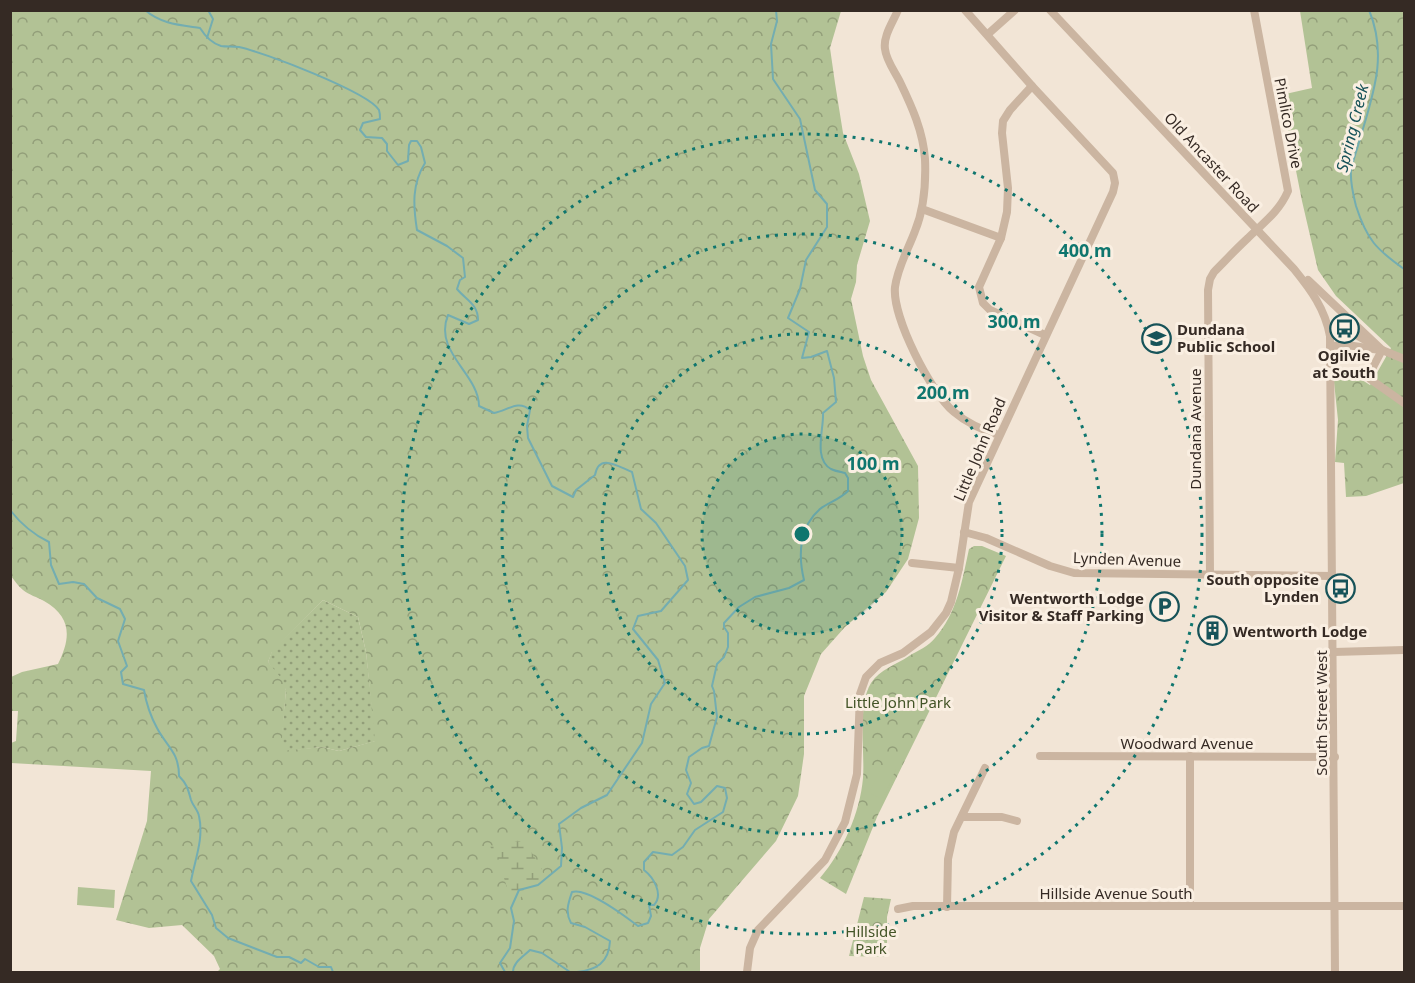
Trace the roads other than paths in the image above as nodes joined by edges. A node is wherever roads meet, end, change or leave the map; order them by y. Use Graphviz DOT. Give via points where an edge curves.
graph roads {
  1 [pos="898,10"];
  2 [pos="965,10"];
  3 [pos="1015,10"];
  4 [pos="1050,10"];
  5 [pos="1254,10"];
  6 [pos="988,34"];
  7 [pos="1032,86"];
  8 [pos="922,209"];
  9 [pos="1257,230"];
  10 [pos="1001,238"];
  11 [pos="1294,269"];
  12 [pos="1045,335"];
  13 [pos="1330,336"];
  14 [pos="1330,346"];
  15 [pos="1382,350"];
  16 [pos="1404,359"];
  17 [pos="1404,403"];
  18 [pos="999,435"];
  19 [pos="964,532"];
  20 [pos="912,563"];
  21 [pos="959,568"];
  22 [pos="1210,574"];
  23 [pos="1333,576"];
  24 [pos="1404,650"];
  25 [pos="1334,652"];
  26 [pos="1040,756"];
  27 [pos="1190,756"];
  28 [pos="1335,757"];
  29 [pos="985,768"];
  30 [pos="962,817"];
  31 [pos="1017,821"];
  32 [pos="1190,906"];
  33 [pos="1404,906"];
  34 [pos="947,907"];
  35 [pos="1335,907"];
  36 [pos="898,909"];
  37 [pos="747,972"];
  38 [pos="1335,972"];
  1 -- 8 [label="street" via="886,36 885,49 921,133 925,158"];
  2 -- 6 [label="street, Little John Road"];
  3 -- 6 [label="street"];
  4 -- 9 [label="street, Old Ancaster Road"];
  5 -- 9 [label="street, Pimlico Drive" via="1288,191 1282,205"];
  6 -- 7 [label="street, Little John Road"];
  7 -- 10 [label="street" via="1003,121 1008,188"];
  7 -- 12 [label="street, Little John Road" via="1113,173 1115,183"];
  8 -- 10 [label="street"];
  8 -- 18 [label="street" via="895,289 905,331 939,396 952,411 981,430"];
  9 -- 11 [label="street, Old Ancaster Road"];
  9 -- 22 [label="street, Dundana Avenue" via="1214,272 1208,290"];
  10 -- 12 [label="street" via="979,287 983,303 990,310"];
  11 -- 13 [label="street, Old Ancaster Road" via="1317,299"];
  11 -- 15 [label="street"];
  12 -- 18 [label="street, Little John Road"];
  13 -- 14 [label="street, Old Ancaster Road"];
  13 -- 15 [label="street" via="1349,332"];
  14 -- 15 [label="street"];
  14 -- 23 [label="street, South Street West"];
  15 -- 16 [label="street"];
  15 -- 17 [label="street" via="1370,379"];
  18 -- 19 [label="street, Little John Road" via="969,502"];
  19 -- 21 [label="street, Little John Road"];
  19 -- 22 [label="street, Lynden Avenue" via="1074,573"];
  20 -- 21 [label="street"];
  21 -- 37 [label="street, Little John Road" via="951,602 938,625 916,645 880,663 866,677 860,693 857,774 845,822 825,860 758,930 750,948"];
  22 -- 23 [label="street, Lynden Avenue"];
  23 -- 25 [label="street, South Street West"];
  24 -- 25 [label="street"];
  25 -- 28 [label="street, South Street West"];
  26 -- 27 [label="street, Woodward Avenue"];
  27 -- 28 [label="street, Woodward Avenue"];
  27 -- 32 [label="street"];
  28 -- 35 [label="street, South Street West"];
  29 -- 30 [label="street"];
  30 -- 31 [label="street"];
  30 -- 34 [label="street" via="948,859"];
  32 -- 34 [label="street, Hillside Avenue South"];
  32 -- 35 [label="street, Hillside Avenue South"];
  33 -- 35 [label="street, Hillside Avenue South"];
  34 -- 36 [label="street, Hillside Avenue South"];
  35 -- 38 [label="street, South Street West"];
}
